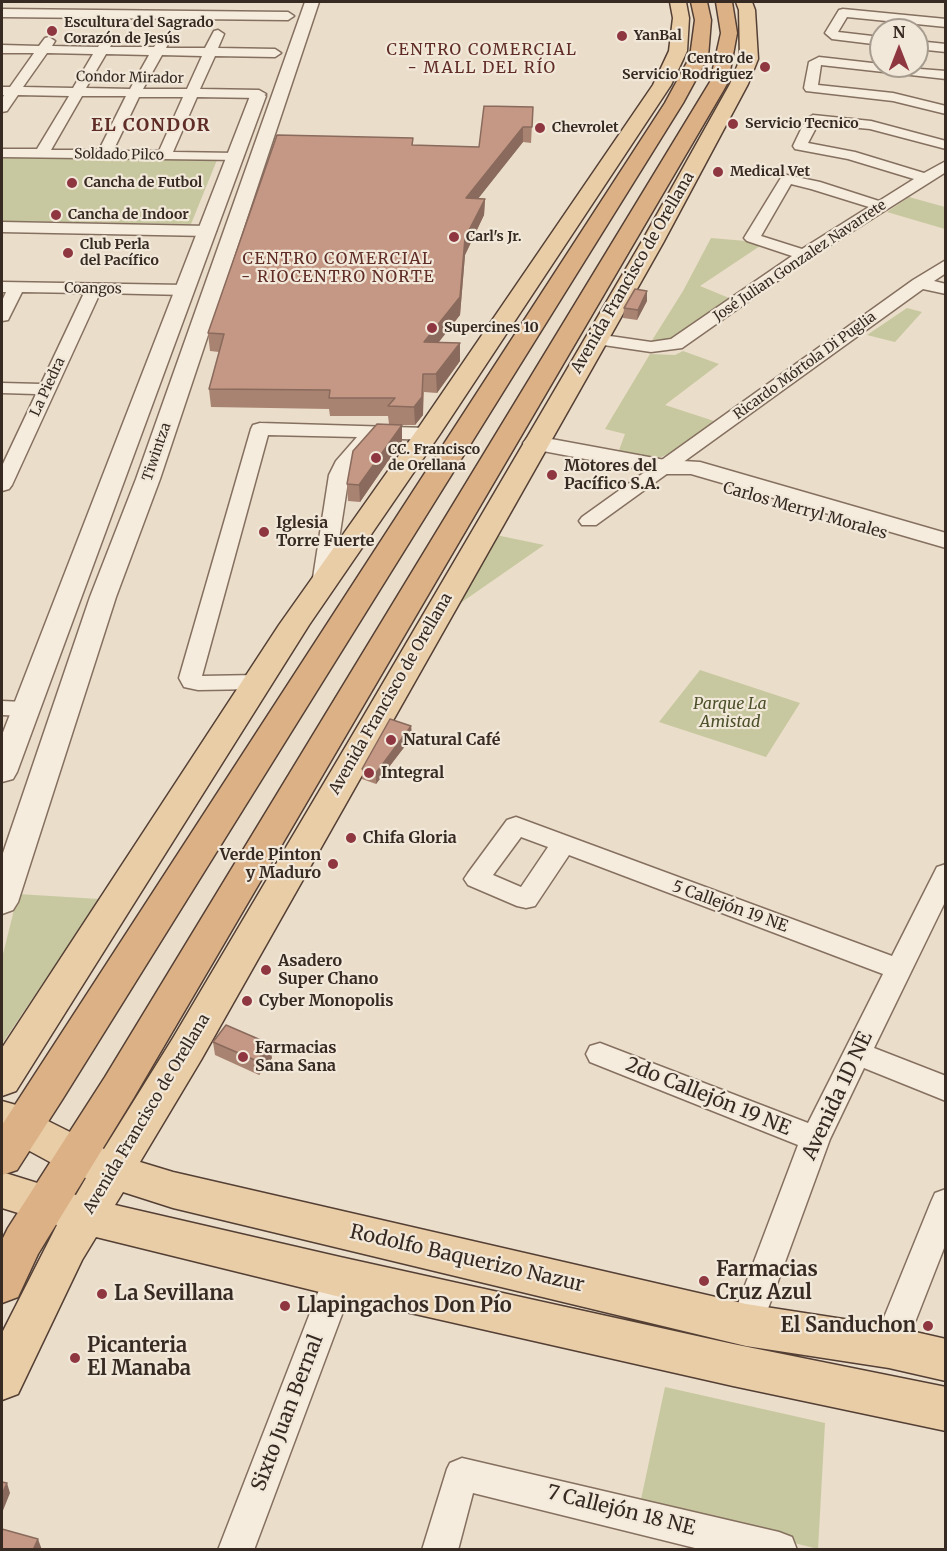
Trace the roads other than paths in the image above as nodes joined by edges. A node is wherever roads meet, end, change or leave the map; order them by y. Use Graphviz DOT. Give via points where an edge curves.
graph roads {
  1 [pos="28,2"];
  2 [pos="82,2"];
  3 [pos="131,2"];
  4 [pos="184,2"];
  5 [pos="234,2"];
  6 [pos="312,2"];
  7 [pos="678,2"];
  8 [pos="724,2"];
  9 [pos="744,2"];
  10 [pos="290,9"];
  11 [pos="11,13"];
  12 [pos="71,13"];
  13 [pos="700,13"];
  14 [pos="124,14"];
  15 [pos="178,15"];
  16 [pos="228,16"];
  17 [pos="894,18"];
  18 [pos="929,21"];
  19 [pos="945,23"];
  20 [pos="2,24"];
  21 [pos="218,34"];
  22 [pos="111,35"];
  23 [pos="167,35"];
  24 [pos="869,40"];
  25 [pos="929,46"];
  26 [pos="945,48"];
  27 [pos="2,49"];
  28 [pos="43,50"];
  29 [pos="102,50"];
  30 [pos="726,50"];
  31 [pos="159,51"];
  32 [pos="212,52"];
  33 [pos="275,53"];
  34 [pos="945,75"];
  35 [pos="263,84"];
  36 [pos="8,91"];
  37 [pos="76,92"];
  38 [pos="134,93"];
  39 [pos="191,93"];
  40 [pos="674,103"];
  41 [pos="2,108"];
  42 [pos="945,110"];
  43 [pos="716,124"];
  44 [pos="631,130"];
  45 [pos="265,139"];
  46 [pos="945,145"];
  47 [pos="240,148"];
  48 [pos="2,153"];
  49 [pos="41,154"];
  50 [pos="104,155"];
  51 [pos="164,156"];
  52 [pos="677,156"];
  53 [pos="945,165"];
  54 [pos="927,178"];
  55 [pos="880,206"];
  56 [pos="2,226"];
  57 [pos="208,231"];
  58 [pos="626,239"];
  59 [pos="804,255"];
  60 [pos="945,265"];
  61 [pos="919,284"];
  62 [pos="9,287"];
  63 [pos="94,289"];
  64 [pos="945,289"];
  65 [pos="185,290"];
  66 [pos="615,307"];
  67 [pos="2,316"];
  68 [pos="596,339"];
  69 [pos="2,388"];
  70 [pos="47,389"];
  71 [pos="372,432"];
  72 [pos="427,434"];
  73 [pos="535,443"];
  74 [pos="665,467"];
  75 [pos="3,480"];
  76 [pos="589,521"];
  77 [pos="945,541"];
  78 [pos="945,552"];
  79 [pos="322,584"];
  80 [pos="258,682"];
  81 [pos="13,709"];
  82 [pos="2,772"];
  83 [pos="563,844"];
  84 [pos="7,871"];
  85 [pos="945,873"];
  86 [pos="2,902"];
  87 [pos="897,969"];
  88 [pos="600,1054"];
  89 [pos="858,1054"];
  90 [pos="2,1080"];
  91 [pos="945,1089"];
  92 [pos="8,1135"];
  93 [pos="815,1139"];
  94 [pos="94,1164"];
  95 [pos="2,1190"];
  96 [pos="945,1202"];
  97 [pos="65,1210"];
  98 [pos="340,1277"];
  99 [pos="2,1283"];
  100 [pos="746,1325"];
  101 [pos="889,1347"];
  102 [pos="945,1360"];
  103 [pos="2,1379"];
  104 [pos="945,1409"];
  105 [pos="236,1550"];
  106 [pos="440,1550"];
  107 [pos="779,1550"];
  1 -- 11 [label="street"];
  2 -- 12 [label="street"];
  3 -- 14 [label="street"];
  4 -- 15 [label="street"];
  5 -- 16 [label="street"];
  6 -- 45 [label="street, Tiwintza"];
  7 -- 44 [label="main road" via="678,51 662,85"];
  8 -- 30 [label="highway, Avenida Francisco de Orellana" via="729,33"];
  9 -- 43 [label="main road, Avenida Francisco de Orellana" via="749,59"];
  10 -- 16 [label="street"];
  10 -- 33 [label="street, Tiwintza"];
  11 -- 12 [label="street"];
  11 -- 20 [label="street"];
  12 -- 14 [label="street"];
  12 -- 28 [label="street"];
  13 -- 30 [label="highway" via="719,28"];
  13 -- 40 [label="highway" via="699,57"];
  14 -- 15 [label="street"];
  15 -- 16 [label="street"];
  17 -- 24 [label="street" via="843,13 831,33"];
  18 -- 19 [label="street"];
  21 -- 32 [label="street"];
  22 -- 29 [label="street"];
  23 -- 31 [label="street"];
  25 -- 26 [label="street"];
  27 -- 28 [label="street"];
  28 -- 29 [label="street"];
  28 -- 36 [label="street"];
  29 -- 31 [label="street"];
  29 -- 37 [label="street"];
  30 -- 52 [label="highway, Avenida Francisco de Orellana" via="719,82"];
  31 -- 32 [label="street"];
  31 -- 38 [label="street"];
  32 -- 33 [label="street"];
  32 -- 39 [label="street"];
  33 -- 35 [label="street, Tiwintza"];
  34 -- 42 [label="street" via="819,61 815,62 811,88 893,97"];
  35 -- 39 [label="street, Condor Mirador"];
  35 -- 47 [label="street, Tiwintza"];
  36 -- 37 [label="street, Condor Mirador"];
  36 -- 41 [label="street"];
  37 -- 38 [label="street, Condor Mirador"];
  37 -- 49 [label="street"];
  38 -- 39 [label="street, Condor Mirador"];
  38 -- 50 [label="street"];
  39 -- 51 [label="street"];
  40 -- 44 [label="highway"];
  40 -- 92 [label="highway"];
  43 -- 52 [label="highway"];
  43 -- 66 [label="main road, Avenida Francisco de Orellana"];
  44 -- 72 [label="main road"];
  45 -- 47 [label="street"];
  45 -- 84 [label="street, Tiwintza"];
  46 -- 54 [label="street" via="871,125 813,119 800,146"];
  47 -- 51 [label="street, Soldado Pilco"];
  47 -- 57 [label="street, Tiwintza"];
  48 -- 49 [label="street, Soldado Pilco"];
  49 -- 50 [label="street, Soldado Pilco"];
  50 -- 51 [label="street, Soldado Pilco"];
  52 -- 58 [label="highway, Avenida Francisco de Orellana"];
  53 -- 54 [label="street, José Julian Gonzalez Navarrete"];
  54 -- 55 [label="street, José Julian Gonzalez Navarrete"];
  55 -- 59 [label="street, José Julian Gonzalez Navarrete"];
  55 -- 59 [label="street" via="787,178 752,235 754,240"];
  56 -- 57 [label="street"];
  57 -- 65 [label="street, Tiwintza"];
  58 -- 66 [label="highway"];
  58 -- 94 [label="highway, Avenida Francisco de Orellana" via="125,1077"];
  59 -- 68 [label="street, José Julian Gonzalez Navarrete" via="676,344 651,347"];
  60 -- 61 [label="street, Ricardo Mórtola Di Puglia"];
  61 -- 64 [label="street"];
  61 -- 74 [label="street, Ricardo Mórtola Di Puglia"];
  62 -- 63 [label="street, Coangos"];
  62 -- 67 [label="street"];
  63 -- 65 [label="street, Coangos"];
  63 -- 70 [label="street, La Piedra"];
  65 -- 81 [label="street, Tiwintza"];
  66 -- 68 [label="main road, Avenida Francisco de Orellana"];
  68 -- 73 [label="main road, Avenida Francisco de Orellana"];
  69 -- 70 [label="street"];
  70 -- 75 [label="street, La Piedra"];
  71 -- 72 [label="street"];
  71 -- 79 [label="street" via="339,475"];
  71 -- 80 [label="street" via="260,429 190,678 198,683"];
  72 -- 79 [label="main road"];
  73 -- 74 [label="street, Carlos Merryl Morales"];
  73 -- 94 [label="main road, Avenida Francisco de Orellana" via="273,901"];
  74 -- 76 [label="street, Ricardo Mórtola Di Puglia"];
  74 -- 77 [label="street, Carlos Merryl Morales" via="692,467"];
  74 -- 78 [label="street, Carlos Merryl Morales" via="682,476"];
  79 -- 80 [label="main road"];
  80 -- 90 [label="main road"];
  81 -- 82 [label="street, Tiwintza"];
  83 -- 87 [label="street, 5 Callejón 19 NE"];
  84 -- 86 [label="street, Tiwintza"];
  85 -- 87 [label="street, Avenida 1D NE"];
  87 -- 89 [label="street, Avenida 1D NE"];
  88 -- 93 [label="street, 2do Callejón 19 NE"];
  89 -- 91 [label="street"];
  89 -- 93 [label="street, Avenida 1D NE"];
  92 -- 94 [label="main road, Rodolfo Baquerizo Nazur"];
  93 -- 100 [label="street, Avenida 1D NE"];
  94 -- 97 [label="main road, Avenida Francisco de Orellana"];
  94 -- 100 [label="main road, Rodolfo Baquerizo Nazur" via="173,1190"];
  95 -- 97 [label="main road"];
  96 -- 101 [label="street"];
  97 -- 98 [label="main road"];
  97 -- 99 [label="highway, Avenida Francisco de Orellana" via="22,1240"];
  97 -- 103 [label="main road, Avenida Francisco de Orellana" via="67,1247"];
  98 -- 104 [label="main road"];
  98 -- 105 [label="street, Sixto Juan Bernal"];
  100 -- 101 [label="main road, Rodolfo Baquerizo Nazur"];
  101 -- 102 [label="main road, Rodolfo Baquerizo Nazur"];
  106 -- 107 [label="street, 7 Callejón 18 NE" via="459,1480 469,1474"];
}
